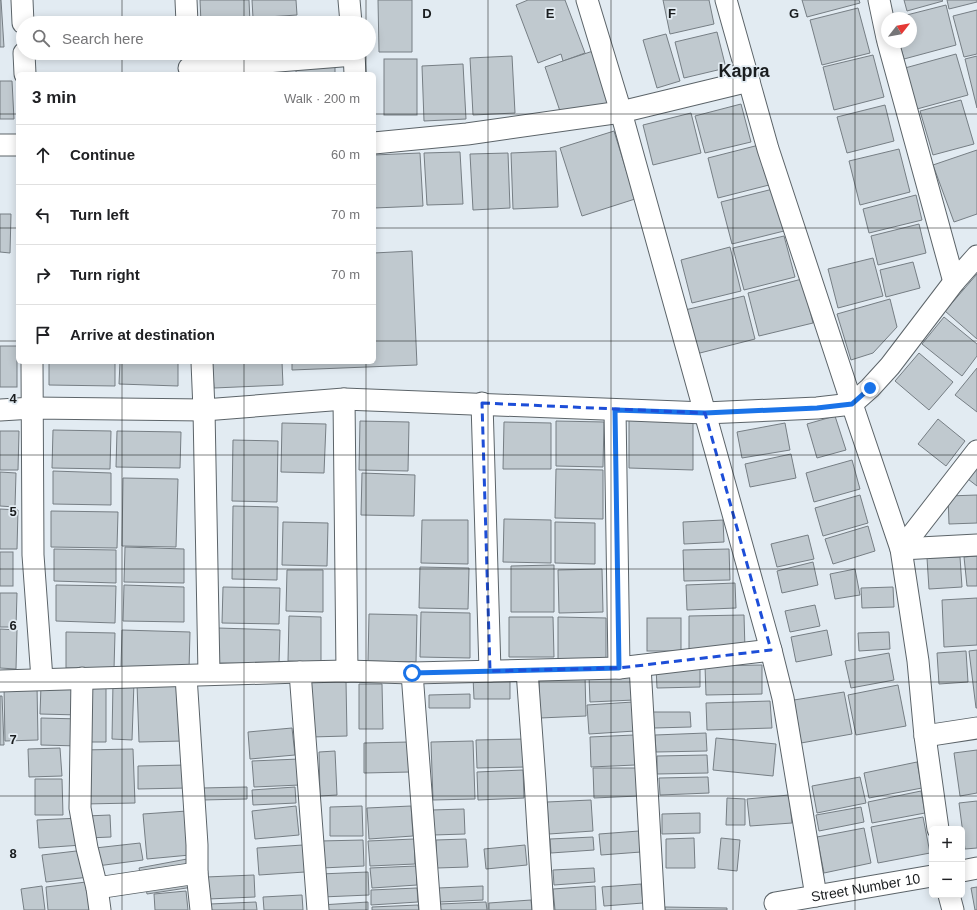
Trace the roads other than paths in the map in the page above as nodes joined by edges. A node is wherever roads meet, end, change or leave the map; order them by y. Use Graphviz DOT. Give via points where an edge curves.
graph roads {
  1 [pos="22,0"];
  2 [pos="186,0"];
  3 [pos="349,0"];
  4 [pos="587,0"];
  5 [pos="726,0"];
  6 [pos="879,0"];
  7 [pos="882,12"];
  8 [pos="23,16"];
  9 [pos="187,16"];
  10 [pos="350,16"];
  11 [pos="890,48"];
  12 [pos="24,60"];
  13 [pos="354,61"];
  14 [pos="189,65"];
  15 [pos="25,72"];
  16 [pos="749,81"];
  17 [pos="621,112"];
  18 [pos="376,143"];
  19 [pos="16,144"];
  20 [pos="0,145"];
  21 [pos="977,256"];
  22 [pos="954,282"];
  23 [pos="32,364"];
  24 [pos="202,364"];
  25 [pos="344,399"];
  26 [pos="482,403"];
  27 [pos="852,404"];
  28 [pos="33,408"];
  29 [pos="0,410"];
  30 [pos="204,410"];
  31 [pos="615,410"];
  32 [pos="705,413"];
  33 [pos="977,451"];
  34 [pos="977,545"];
  35 [pos="902,549"];
  36 [pos="771,650"];
  37 [pos="640,666"];
  38 [pos="619,668"];
  39 [pos="347,671"];
  40 [pos="490,671"];
  41 [pos="527,671"];
  42 [pos="300,672"];
  43 [pos="412,673"];
  44 [pos="209,674"];
  45 [pos="186,676"];
  46 [pos="82,678"];
  47 [pos="42,679"];
  48 [pos="0,681"];
  49 [pos="977,728"];
  50 [pos="925,736"];
  51 [pos="938,826"];
  52 [pos="977,868"];
  53 [pos="965,870"];
  54 [pos="197,873"];
  55 [pos="929,877"];
  56 [pos="97,888"];
  57 [pos="816,896"];
  58 [pos="950,898"];
  59 [pos="775,903"];
  60 [pos="100,910"];
  61 [pos="201,910"];
  62 [pos="318,910"];
  63 [pos="430,910"];
  64 [pos="543,910"];
  65 [pos="654,910"];
  66 [pos="953,910"];
  1 -- 8 [label="street"];
  2 -- 9 [label="street"];
  3 -- 10 [label="street"];
  4 -- 17 [label="street"];
  5 -- 16 [label="street"];
  6 -- 7 [label="street"];
  11 -- 22 [label="street"];
  12 -- 15 [label="street"];
  13 -- 14 [label="street"];
  16 -- 17 [label="street"];
  16 -- 27 [label="street" via="768,149"];
  17 -- 18 [label="street" via="467,134"];
  17 -- 32 [label="street"];
  19 -- 20 [label="street"];
  21 -- 22 [label="street"];
  22 -- 27 [label="street" via="890,366"];
  23 -- 28 [label="street"];
  24 -- 30 [label="street"];
  25 -- 26 [label="street"];
  25 -- 30 [label="street"];
  25 -- 39 [label="street"];
  26 -- 31 [label="street"];
  26 -- 40 [label="street"];
  27 -- 32 [label="street"];
  27 -- 35 [label="street"];
  28 -- 29 [label="street"];
  28 -- 30 [label="street"];
  28 -- 47 [label="street" via="33,554"];
  30 -- 44 [label="street"];
  31 -- 32 [label="street"];
  31 -- 38 [label="street"];
  32 -- 36 [label="street"];
  33 -- 35 [label="street"];
  34 -- 35 [label="street"];
  35 -- 50 [label="street" via="918,661"];
  36 -- 37 [label="street"];
  36 -- 57 [label="street" via="783,698"];
  37 -- 38 [label="street"];
  37 -- 65 [label="street"];
  38 -- 41 [label="street"];
  39 -- 42 [label="street"];
  39 -- 43 [label="street"];
  40 -- 41 [label="street"];
  40 -- 43 [label="street"];
  41 -- 64 [label="street"];
  42 -- 44 [label="street"];
  42 -- 62 [label="street"];
  43 -- 63 [label="street"];
  44 -- 45 [label="street"];
  45 -- 46 [label="street"];
  45 -- 54 [label="street"];
  46 -- 47 [label="street"];
  46 -- 56 [label="street" via="80,808"];
  47 -- 48 [label="street"];
  49 -- 50 [label="street"];
  50 -- 51 [label="street"];
  52 -- 53 [label="street"];
  54 -- 56 [label="street"];
  54 -- 61 [label="street"];
  55 -- 57 [label="street, Street Number 10"];
  56 -- 60 [label="street"];
  57 -- 59 [label="street, Street Number 10"];
  58 -- 66 [label="street"];
}
